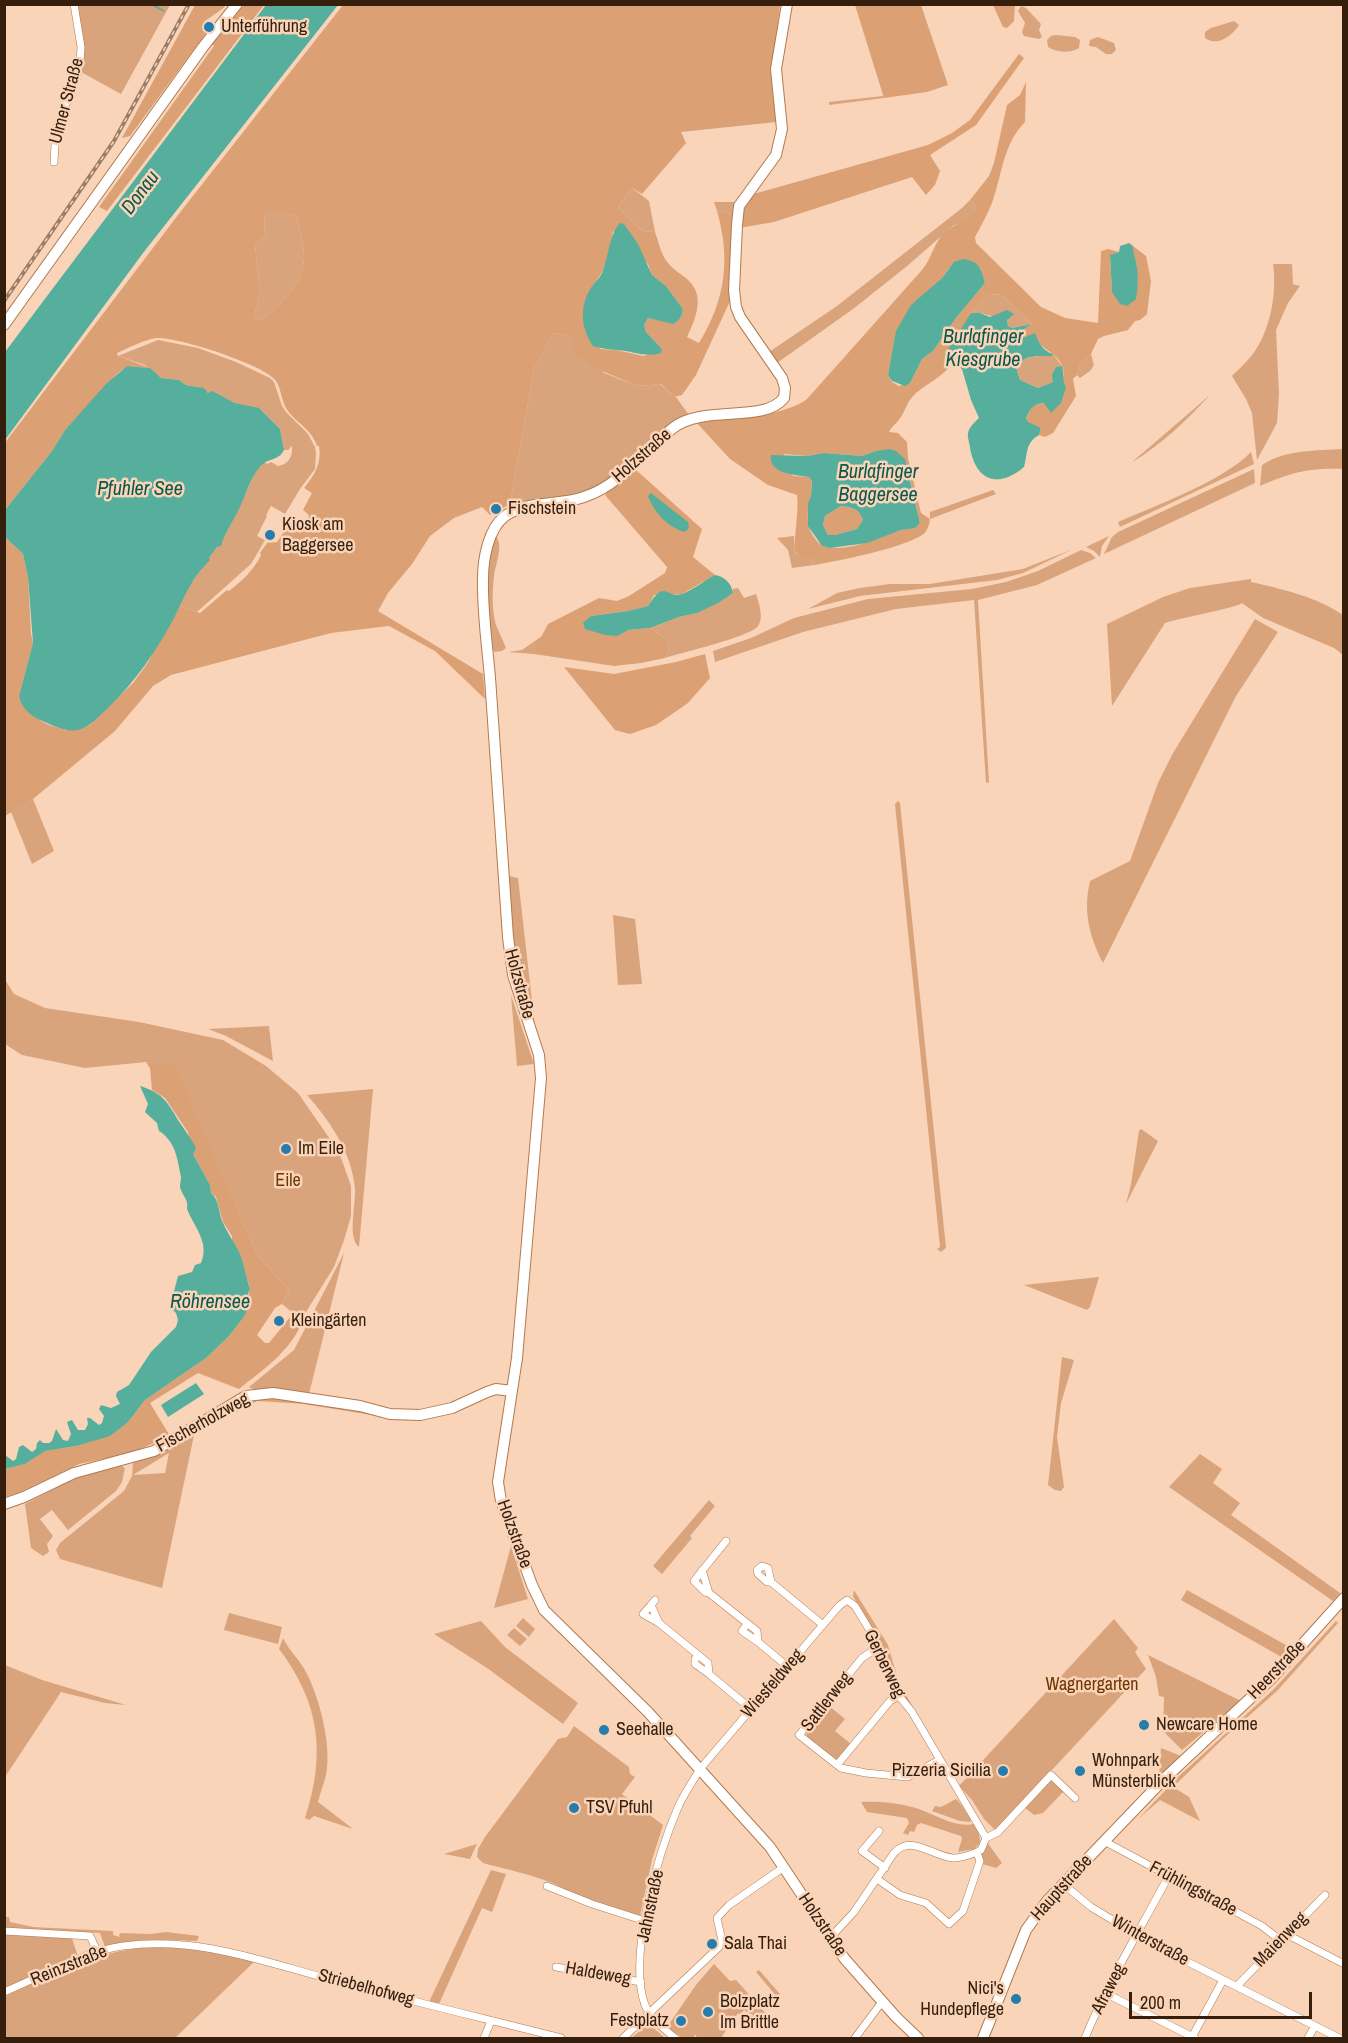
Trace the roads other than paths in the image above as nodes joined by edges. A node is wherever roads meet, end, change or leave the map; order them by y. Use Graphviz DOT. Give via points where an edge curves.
graph roads {
  1 [pos="74,4"];
  2 [pos="237,4"];
  3 [pos="787,4"];
  4 [pos="54,162"];
  5 [pos="4,325"];
  6 [pos="512,1391"];
  7 [pos="4,1504"];
  8 [pos="726,1541"];
  9 [pos="702,1570"];
  10 [pos="771,1582"];
  11 [pos="709,1593"];
  12 [pos="1344,1598"];
  13 [pos="847,1600"];
  14 [pos="658,1623"];
  15 [pos="823,1625"];
  16 [pos="877,1648"];
  17 [pos="788,1667"];
  18 [pos="898,1696"];
  19 [pos="752,1709"];
  20 [pos="939,1760"];
  21 [pos="837,1766"];
  22 [pos="700,1769"];
  23 [pos="1155,1789"];
  24 [pos="1075,1798"];
  25 [pos="879,1831"];
  26 [pos="986,1838"];
  27 [pos="1104,1841"];
  28 [pos="977,1853"];
  29 [pos="784,1867"];
  30 [pos="885,1868"];
  31 [pos="1168,1876"];
  32 [pos="877,1879"];
  33 [pos="1063,1884"];
  34 [pos="547,1887"];
  35 [pos="1324,1895"];
  36 [pos="645,1920"];
  37 [pos="4,1931"];
  38 [pos="1138,1935"];
  39 [pos="1288,1935"];
  40 [pos="830,1938"];
  41 [pos="1280,1940"];
  42 [pos="171,1943"];
  43 [pos="98,1953"];
  44 [pos="1344,1964"];
  45 [pos="556,1967"];
  46 [pos="1223,1980"];
  47 [pos="640,1982"];
  48 [pos="1237,1986"];
  49 [pos="4,1992"];
  50 [pos="1105,1993"];
  51 [pos="882,2002"];
  52 [pos="651,2014"];
  53 [pos="491,2021"];
  54 [pos="1315,2026"];
  55 [pos="484,2038"];
  56 [pos="561,2038"];
  57 [pos="623,2038"];
  58 [pos="675,2038"];
  59 [pos="855,2038"];
  60 [pos="918,2038"];
  61 [pos="983,2038"];
  62 [pos="1085,2038"];
  63 [pos="1193,2038"];
  64 [pos="1308,2038"];
  65 [pos="1339,2038"];
  1 -- 4 [label="street, Ulmer Straße" via="80,62 78,77 56,129"];
  2 -- 5 [label="street"];
  3 -- 6 [label="street, Holzstraße" via="776,69 782,129 776,155 739,206 734,290 740,317 782,378 784,398 771,408 707,415 674,427 622,476 603,488 584,497 518,509 505,517 490,539 487,553 484,611 507,937 513,975 541,1071"];
  6 -- 7 [label="street, Fischerholzweg" via="496,1389 452,1408 420,1415 390,1414 273,1393 246,1396 154,1451 74,1473"];
  6 -- 22 [label="street, Holzstraße" via="499,1467 499,1492 537,1599 550,1618 617,1680"];
  8 -- 9 [label="street"];
  9 -- 11 [label="street"];
  9 -- 11 [label="street" via="694,1582"];
  10 -- 15 [label="street"];
  11 -- 17 [label="street" via="757,1632 758,1642"];
  12 -- 23 [label="street, Heerstraße" via="1272,1678"];
  13 -- 15 [label="street, Wiesfeldweg"];
  13 -- 16 [label="street, Gerberweg" via="855,1606"];
  14 -- 14 [label="street" via="653,1603 643,1614"];
  14 -- 19 [label="street" via="708,1663 709,1674"];
  15 -- 17 [label="street, Wiesfeldweg"];
  16 -- 18 [label="street, Gerberweg"];
  16 -- 21 [label="street, Sattlerweg" via="862,1658 799,1735"];
  17 -- 19 [label="street, Wiesfeldweg"];
  18 -- 20 [label="street, Gerberweg" via="912,1712"];
  18 -- 21 [label="street"];
  19 -- 22 [label="street, Wiesfeldweg"];
  20 -- 21 [label="street" via="908,1777"];
  20 -- 26 [label="street, Gerberweg"];
  22 -- 29 [label="street, Holzstraße"];
  22 -- 36 [label="street, Jahnstraße" via="673,1820"];
  23 -- 27 [label="street, Hauptstraße"];
  24 -- 26 [label="street" via="1050,1775 998,1832"];
  25 -- 30 [label="street" via="862,1851"];
  26 -- 28 [label="street"];
  27 -- 31 [label="street, Frühlingstraße"];
  27 -- 33 [label="street, Hauptstraße"];
  28 -- 30 [label="street" via="954,1858 906,1844 896,1850"];
  28 -- 32 [label="street" via="980,1862 963,1911 949,1924 926,1903 900,1895"];
  29 -- 40 [label="street, Holzstraße"];
  29 -- 52 [label="street" via="727,1906 717,1918 722,1941 719,1947"];
  30 -- 32 [label="street"];
  31 -- 38 [label="street, Afraweg"];
  31 -- 41 [label="street, Frühlingstraße" via="1262,1926"];
  32 -- 40 [label="street"];
  33 -- 38 [label="street, Winterstraße" via="1091,1907"];
  33 -- 61 [label="street, Hauptstraße" via="1030,1924"];
  34 -- 36 [label="street"];
  35 -- 39 [label="street, Maienweg"];
  36 -- 47 [label="street, Jahnstraße"];
  37 -- 43 [label="street" via="90,1936"];
  38 -- 46 [label="street, Winterstraße"];
  38 -- 50 [label="street, Afraweg"];
  39 -- 41 [label="street, Maienweg"];
  39 -- 44 [label="street"];
  40 -- 51 [label="street, Holzstraße"];
  41 -- 48 [label="street, Maienweg"];
  42 -- 43 [label="street, Reinzstraße" via="122,1946"];
  42 -- 53 [label="street, Striebelhofweg" via="232,1952"];
  43 -- 49 [label="street, Reinzstraße"];
  45 -- 47 [label="street, Haldeweg"];
  46 -- 48 [label="street, Winterstraße"];
  46 -- 63 [label="street"];
  47 -- 52 [label="street, Jahnstraße"];
  48 -- 54 [label="street, Winterstraße"];
  50 -- 62 [label="street, Afraweg"];
  50 -- 63 [label="street"];
  51 -- 59 [label="street"];
  51 -- 60 [label="street, Holzstraße"];
  52 -- 57 [label="street"];
  52 -- 58 [label="street, Jahnstraße"];
  53 -- 55 [label="street"];
  53 -- 56 [label="street, Striebelhofweg"];
  54 -- 64 [label="street"];
  54 -- 65 [label="street, Winterstraße"];
}
